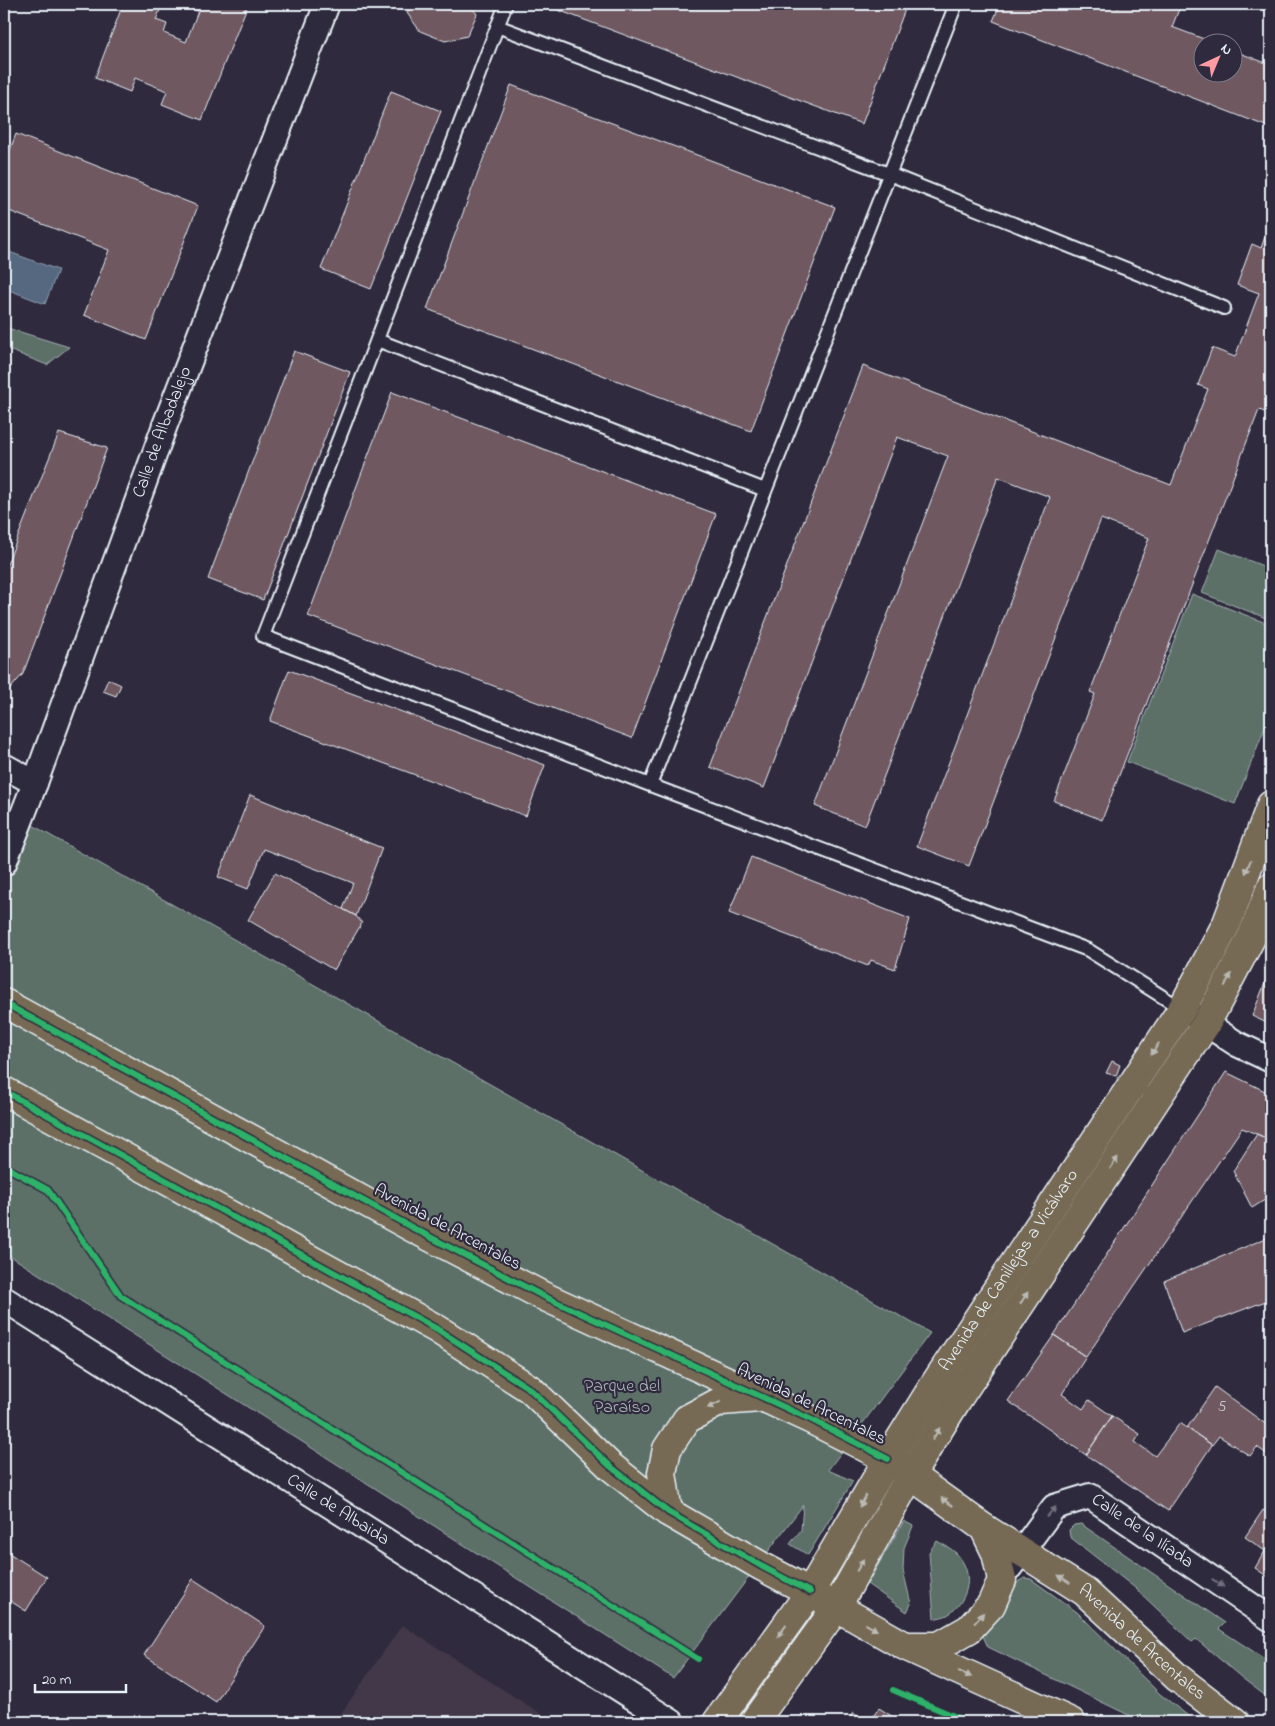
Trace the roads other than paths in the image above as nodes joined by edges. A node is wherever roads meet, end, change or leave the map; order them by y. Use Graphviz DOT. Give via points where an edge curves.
graph roads {
  1 [pos="327,4"];
  2 [pos="506,4"];
  3 [pos="956,4"];
  4 [pos="497,26"];
  5 [pos="889,174"];
  6 [pos="1224,308"];
  7 [pos="377,340"];
  8 [pos="765,490"];
  9 [pos="4,766"];
  10 [pos="35,783"];
  11 [pos="650,785"];
  12 [pos="1271,805"];
  13 [pos="4,863"];
  14 [pos="1271,887"];
  15 [pos="4,1003"];
  16 [pos="1182,1009"];
  17 [pos="1206,1024"];
  18 [pos="1271,1060"];
  19 [pos="4,1091"];
  20 [pos="4,1298"];
  21 [pos="762,1398"];
  22 [pos="888,1458"];
  23 [pos="910,1476"];
  24 [pos="668,1512"];
  25 [pos="984,1528"];
  26 [pos="1022,1550"];
  27 [pos="1002,1580"];
  28 [pos="810,1592"];
  29 [pos="836,1608"];
  30 [pos="1271,1619"];
  31 [pos="905,1646"];
  32 [pos="672,1722"];
  33 [pos="717,1722"];
  34 [pos="754,1722"];
  35 [pos="1071,1722"];
  36 [pos="1235,1722"];
  1 -- 10 [label="street, Calle de Albadalejo" via="165,425"];
  2 -- 4 [label="lane"];
  3 -- 5 [label="lane"];
  4 -- 5 [label="lane"];
  4 -- 7 [label="lane"];
  5 -- 6 [label="lane"];
  5 -- 8 [label="lane"];
  7 -- 8 [label="lane"];
  7 -- 11 [label="lane" via="263,636"];
  8 -- 11 [label="lane"];
  9 -- 10 [label="street"];
  10 -- 13 [label="street, Calle de Albadalejo"];
  11 -- 16 [label="lane" via="1088,950"];
  12 -- 16 [label="main road, Avenida de Canillejas a Vicálvaro, one-way" via="1227,923"];
  17 -- 14 [label="main road, Avenida de Canillejas a Vicálvaro, one-way" via="1252,936"];
  15 -- 21 [label="main road, Avenida de Arcentales" via="541,1295"];
  16 -- 17 [label="street"];
  16 -- 22 [label="main road, Avenida de Canillejas a Vicálvaro, one-way"];
  17 -- 18 [label="street"];
  23 -- 17 [label="main road, Avenida de Canillejas a Vicálvaro, one-way"];
  19 -- 24 [label="main road" via="437,1329 530,1389 610,1466"];
  20 -- 32 [label="street, Calle de Albaida"];
  21 -- 22 [label="main road, Avenida de Arcentales"];
  21 -- 24 [label="main road, Avenida de Arcentales, one-way" via="720,1401 687,1419 667,1449 662,1473"];
  22 -- 23 [label="main road, Avenida de Arcentales"];
  22 -- 28 [label="main road, Avenida de Canillejas a Vicálvaro, one-way"];
  25 -- 23 [label="main road, Avenida de Arcentales, one-way"];
  29 -- 23 [label="main road, Avenida de Canillejas a Vicálvaro, one-way"];
  24 -- 28 [label="main road"];
  25 -- 26 [label="main road, Avenida de Arcentales"];
  25 -- 27 [label="main road" via="996,1553"];
  26 -- 27 [label="street, Calle de la Ilíada"];
  26 -- 30 [label="street, Calle de la Ilíada, one-way" via="1054,1507 1090,1496"];
  36 -- 26 [label="main road, Avenida de Arcentales, one-way" via="1178,1678 1085,1592"];
  31 -- 27 [label="main road, one-way" via="939,1646 969,1629 991,1605"];
  28 -- 29 [label="main road"];
  28 -- 33 [label="main road, Avenida de Canillejas a Vicálvaro, one-way"];
  29 -- 31 [label="main road, one-way"];
  29 -- 34 [label="main road, Avenida de Canillejas a Vicálvaro"];
  31 -- 35 [label="main road, one-way"];
}
